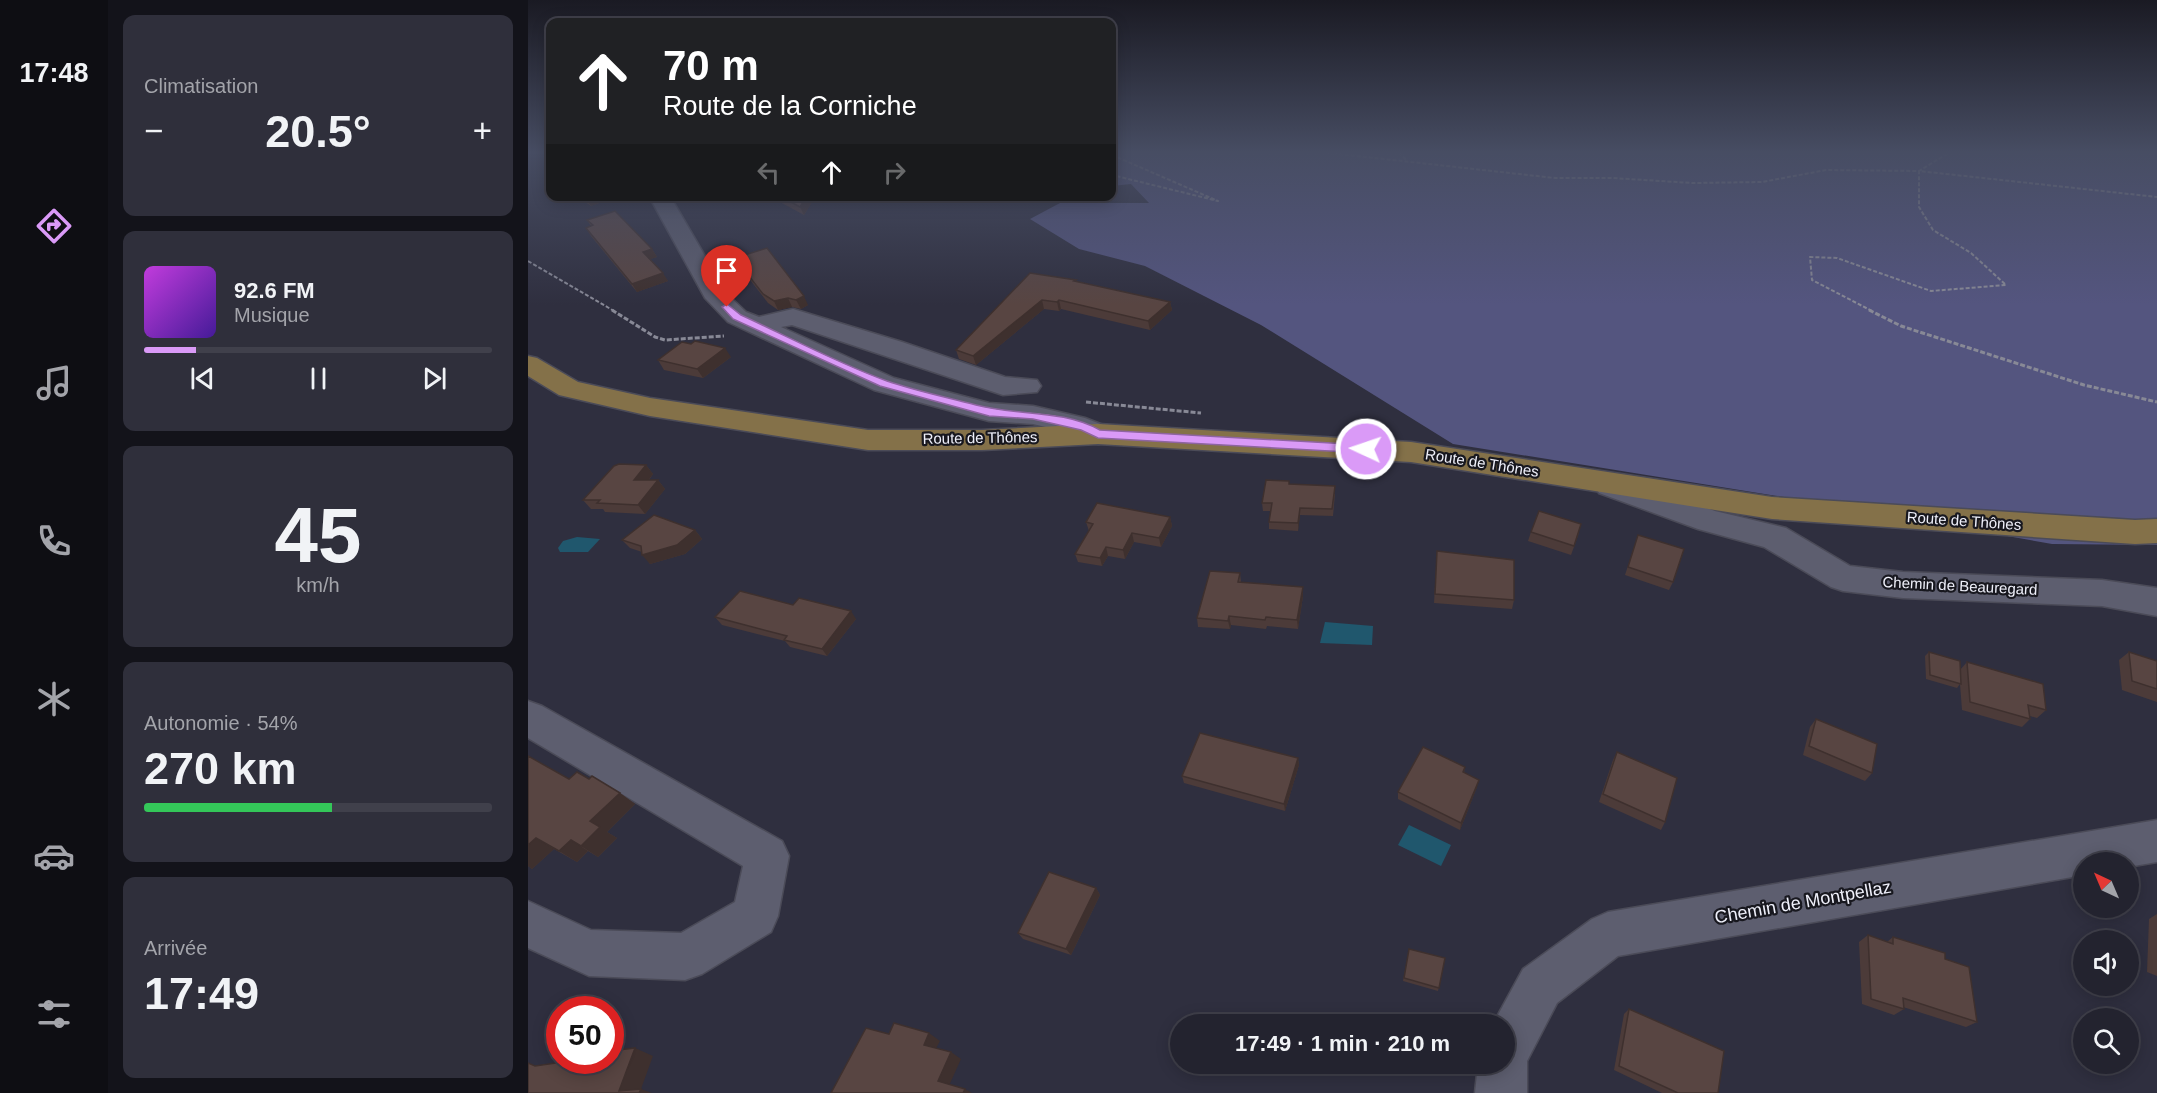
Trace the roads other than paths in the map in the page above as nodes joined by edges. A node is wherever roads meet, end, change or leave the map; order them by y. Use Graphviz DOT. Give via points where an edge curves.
graph roads {
  1 [pos="663,203"];
  2 [pos="761,328"];
  3 [pos="528,364"];
  4 [pos="1027,386"];
  5 [pos="1098,434"];
  6 [pos="1782,523"];
  7 [pos="2157,531"];
  8 [pos="2157,602"];
  9 [pos="528,718"];
  10 [pos="2157,841"];
  11 [pos="528,924"];
  12 [pos="1515,1033"];
  13 [pos="1502,1074"];
  14 [pos="1501,1093"];
  1 -- 2 [label="street" via="717,298 737,317"];
  2 -- 4 [label="street" via="793,317 1002,386"];
  2 -- 5 [label="street" via="884,384 989,412 1064,422"];
  3 -- 5 [label="main road, Route de Thônes" via="569,389 650,407 868,440"];
  5 -- 6 [label="main road, Route de Thônes" via="1411,452 1600,481"];
  6 -- 7 [label="main road, Route de Thônes"];
  6 -- 8 [label="street, Chemin de Beauregard" via="1843,578 1903,585 2102,593"];
  9 -- 11 [label="street" via="767,856 754,916 685,957 589,953"];
  10 -- 12 [label="street, Chemin de Montpellaz" via="1608,935 1540,986"];
  13 -- 14 [label="street"];
}
